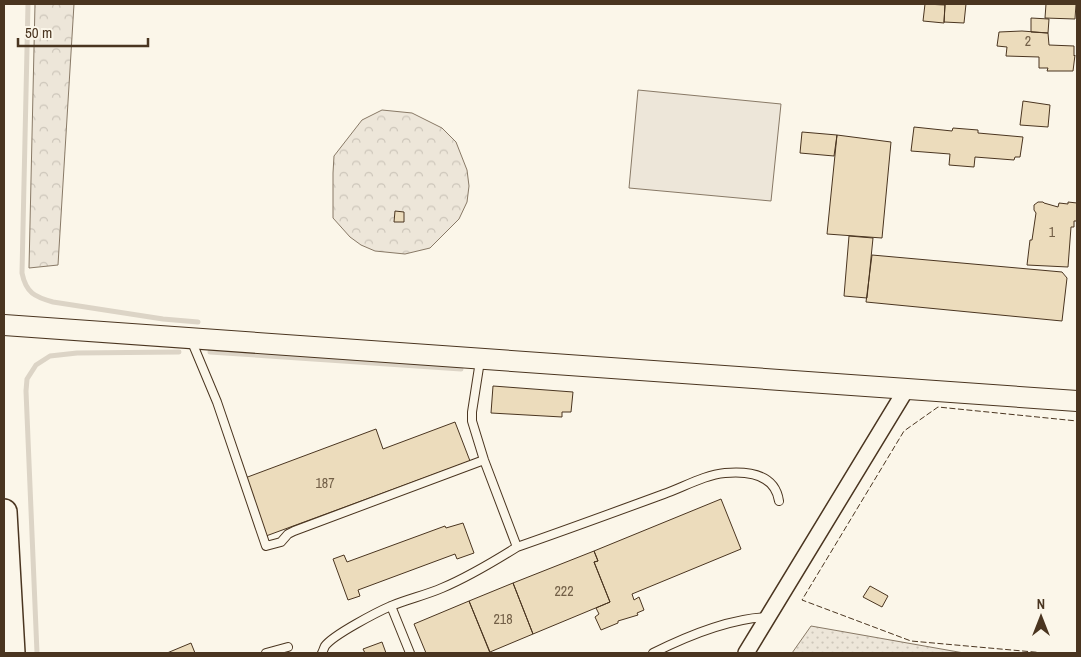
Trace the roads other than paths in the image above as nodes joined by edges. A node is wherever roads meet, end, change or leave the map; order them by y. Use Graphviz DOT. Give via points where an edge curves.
graph roads {
  1 [pos="4,326"];
  2 [pos="194,339"];
  3 [pos="480,359"];
  4 [pos="907,388"];
  5 [pos="1077,401"];
  6 [pos="484,460"];
  7 [pos="779,501"];
  8 [pos="4,512"];
  9 [pos="517,547"];
  10 [pos="391,606"];
  11 [pos="768,617"];
  12 [pos="288,648"];
  13 [pos="12,653"];
  14 [pos="266,653"];
  15 [pos="322,653"];
  16 [pos="410,653"];
  17 [pos="653,653"];
  18 [pos="746,653"];
  1 -- 2 [label="street"];
  2 -- 3 [label="street"];
  2 -- 6 [label="lane" via="194,347 217,402 266,546 281,542 294,531"];
  3 -- 4 [label="street"];
  3 -- 6 [label="lane" via="472,421"];
  4 -- 5 [label="street"];
  4 -- 11 [label="street"];
  6 -- 9 [label="lane"];
  7 -- 9 [label="lane" via="773,485 764,478 740,472 723,473"];
  8 -- 13 [label="main road"];
  9 -- 10 [label="lane" via="454,583"];
  10 -- 15 [label="lane" via="337,636"];
  10 -- 16 [label="lane"];
  11 -- 17 [label="lane" via="717,627"];
  11 -- 18 [label="street"];
  12 -- 14 [label="lane"];
}
